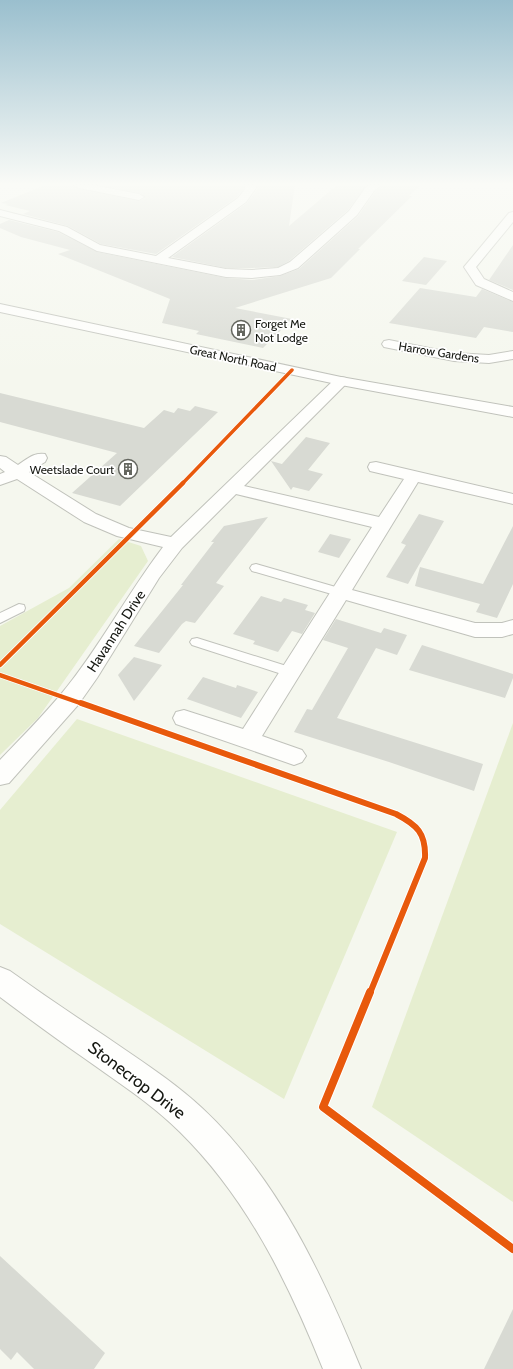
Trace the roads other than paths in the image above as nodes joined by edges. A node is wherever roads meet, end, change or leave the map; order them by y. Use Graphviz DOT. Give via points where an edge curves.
graph roads {
  1 [pos="102,249"];
  2 [pos="174,249"];
  3 [pos="312,249"];
  4 [pos="485,249"];
  5 [pos="158,260"];
  6 [pos="513,297"];
  7 [pos="0,308"];
  8 [pos="389,344"];
  9 [pos="513,355"];
  10 [pos="341,380"];
  11 [pos="513,412"];
  12 [pos="39,458"];
  13 [pos="0,461"];
  14 [pos="376,467"];
  15 [pos="17,473"];
  16 [pos="414,477"];
  17 [pos="0,480"];
  18 [pos="233,488"];
  19 [pos="513,499"];
  20 [pos="383,524"];
  21 [pos="175,544"];
  22 [pos="256,568"];
  23 [pos="342,593"];
  24 [pos="19,608"];
  25 [pos="0,619"];
  26 [pos="513,628"];
  27 [pos="197,642"];
  28 [pos="291,672"];
  29 [pos="184,718"];
  30 [pos="248,740"];
  31 [pos="294,756"];
  32 [pos="0,776"];
  33 [pos="0,980"];
  34 [pos="342,1369"];
  1 -- 5 [label="street"];
  2 -- 5 [label="street"];
  3 -- 5 [label="street" via="294,265 280,271 252,274 226,273"];
  4 -- 6 [label="street" via="470,267 480,282"];
  7 -- 10 [label="street, Great North Road"];
  8 -- 9 [label="street, Harrow Gardens" via="454,357 489,359"];
  10 -- 11 [label="street, Great North Road"];
  10 -- 18 [label="street, Havannah Drive"];
  12 -- 15 [label="street"];
  13 -- 15 [label="street"];
  14 -- 16 [label="street"];
  15 -- 17 [label="street"];
  15 -- 21 [label="street" via="90,518 128,533"];
  16 -- 19 [label="street"];
  16 -- 20 [label="street"];
  18 -- 20 [label="street"];
  18 -- 21 [label="street, Havannah Drive"];
  20 -- 23 [label="street"];
  21 -- 32 [label="street, Havannah Drive" via="70,699"];
  22 -- 23 [label="lane"];
  23 -- 26 [label="street" via="475,630"];
  23 -- 28 [label="street"];
  24 -- 25 [label="lane"];
  27 -- 28 [label="lane"];
  28 -- 30 [label="street"];
  29 -- 30 [label="street"];
  30 -- 31 [label="street"];
  33 -- 34 [label="street, Stonecrop Drive" via="148,1084 190,1120 225,1156 255,1194 289,1251 322,1318"];
}
